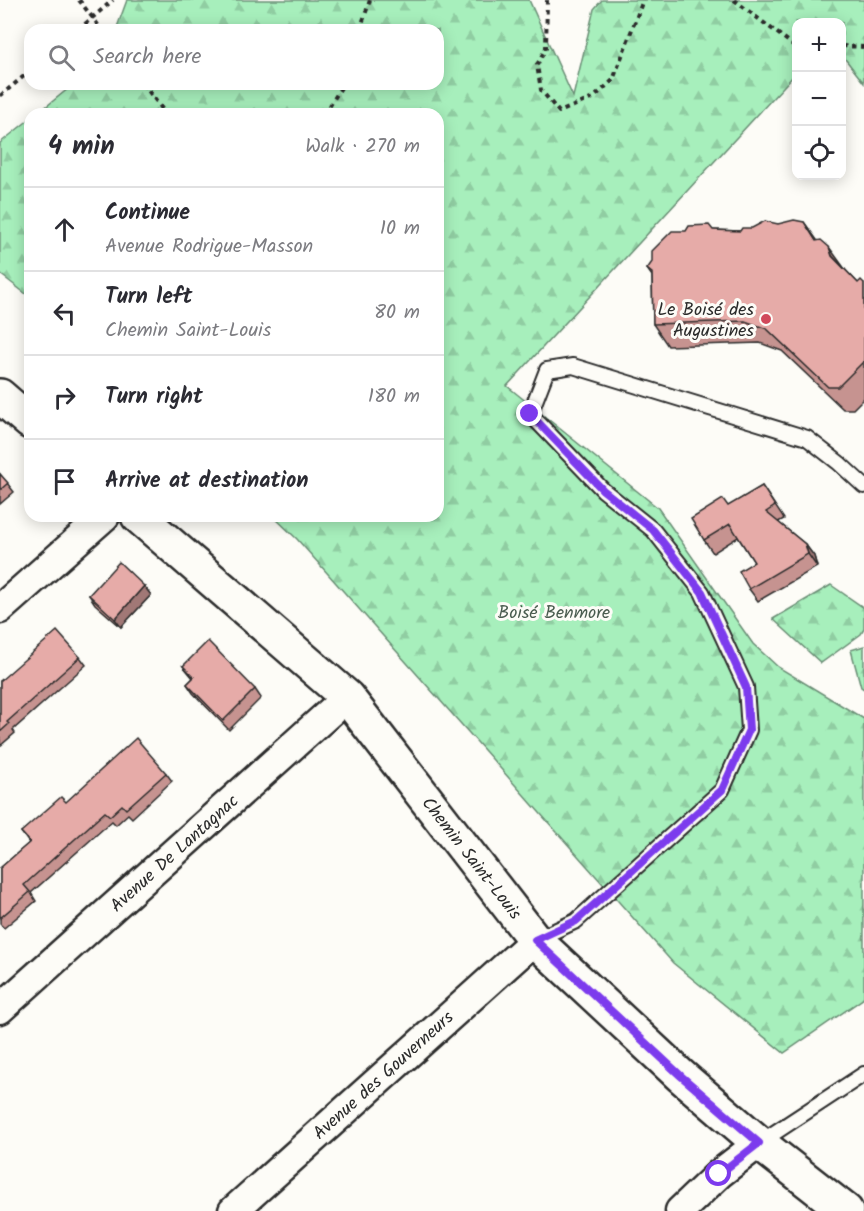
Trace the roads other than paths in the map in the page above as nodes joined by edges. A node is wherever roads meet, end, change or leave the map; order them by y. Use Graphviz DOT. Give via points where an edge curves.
graph roads {
  1 [pos="0,396"];
  2 [pos="24,417"];
  3 [pos="864,486"];
  4 [pos="98,522"];
  5 [pos="145,522"];
  6 [pos="0,609"];
  7 [pos="347,698"];
  8 [pos="535,940"];
  9 [pos="0,1009"];
  10 [pos="864,1074"];
  11 [pos="759,1143"];
  12 [pos="233,1211"];
  13 [pos="680,1211"];
  14 [pos="846,1211"];
  1 -- 2 [label="street"];
  3 -- 8 [label="lane" via="807,438 573,366 546,370 530,414 603,490 653,530 702,592 746,687 749,730 722,790 576,921"];
  4 -- 6 [label="street"];
  5 -- 7 [label="street, Chemin Saint-Louis"];
  7 -- 8 [label="street, Chemin Saint-Louis"];
  7 -- 9 [label="street, Avenue De Lantagnac"];
  8 -- 11 [label="street, Chemin Saint-Louis"];
  8 -- 12 [label="street, Avenue des Gouverneurs"];
  10 -- 11 [label="lane"];
  11 -- 13 [label="street"];
  11 -- 14 [label="street, Chemin Saint-Louis"];
}
